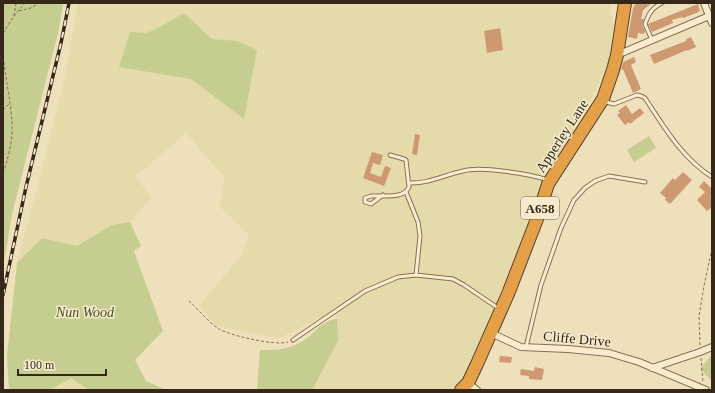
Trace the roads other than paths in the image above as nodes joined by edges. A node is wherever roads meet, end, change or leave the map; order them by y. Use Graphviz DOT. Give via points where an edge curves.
graph roads {
  1 [pos="624,3"];
  2 [pos="662,3"];
  3 [pos="704,3"];
  4 [pos="711,20"];
  5 [pos="652,40"];
  6 [pos="617,54"];
  7 [pos="602,100"];
  8 [pos="390,155"];
  9 [pos="712,177"];
  10 [pos="550,181"];
  11 [pos="645,182"];
  12 [pos="409,183"];
  13 [pos="406,192"];
  14 [pos="383,196"];
  15 [pos="416,274"];
  16 [pos="501,310"];
  17 [pos="491,333"];
  18 [pos="292,340"];
  19 [pos="526,347"];
  20 [pos="712,347"];
  21 [pos="652,368"];
  22 [pos="469,388"];
  23 [pos="705,390"];
  1 -- 6 [label="highway, Apperley Lane / A658"];
  2 -- 5 [label="lane" via="648,13 645,24"];
  3 -- 4 [label="street"];
  4 -- 5 [label="street"];
  5 -- 6 [label="street"];
  6 -- 7 [label="highway, Apperley Lane / A658"];
  7 -- 9 [label="lane" via="614,104 637,96 645,98 673,140"];
  7 -- 10 [label="highway, Apperley Lane / A658"];
  8 -- 12 [label="lane" via="406,160"];
  10 -- 12 [label="lane" via="539,177 480,169 462,171 427,182"];
  10 -- 16 [label="highway, Apperley Lane / A658"];
  11 -- 19 [label="lane" via="609,176 585,188 574,200 541,285"];
  12 -- 13 [label="lane"];
  13 -- 14 [label="lane"];
  13 -- 15 [label="lane" via="418,222 420,236"];
  14 -- 14 [label="lane" via="367,196 365,202 371,204"];
  15 -- 16 [label="lane" via="453,279"];
  15 -- 18 [label="lane" via="398,277 365,291"];
  16 -- 17 [label="highway, Apperley Lane / A658"];
  17 -- 19 [label="street, Cliffe Drive"];
  17 -- 22 [label="highway, Apperley Lane / A658"];
  19 -- 21 [label="street, Cliffe Drive" via="609,353"];
  20 -- 21 [label="street"];
  21 -- 23 [label="street, Cliffe Drive"];
}
